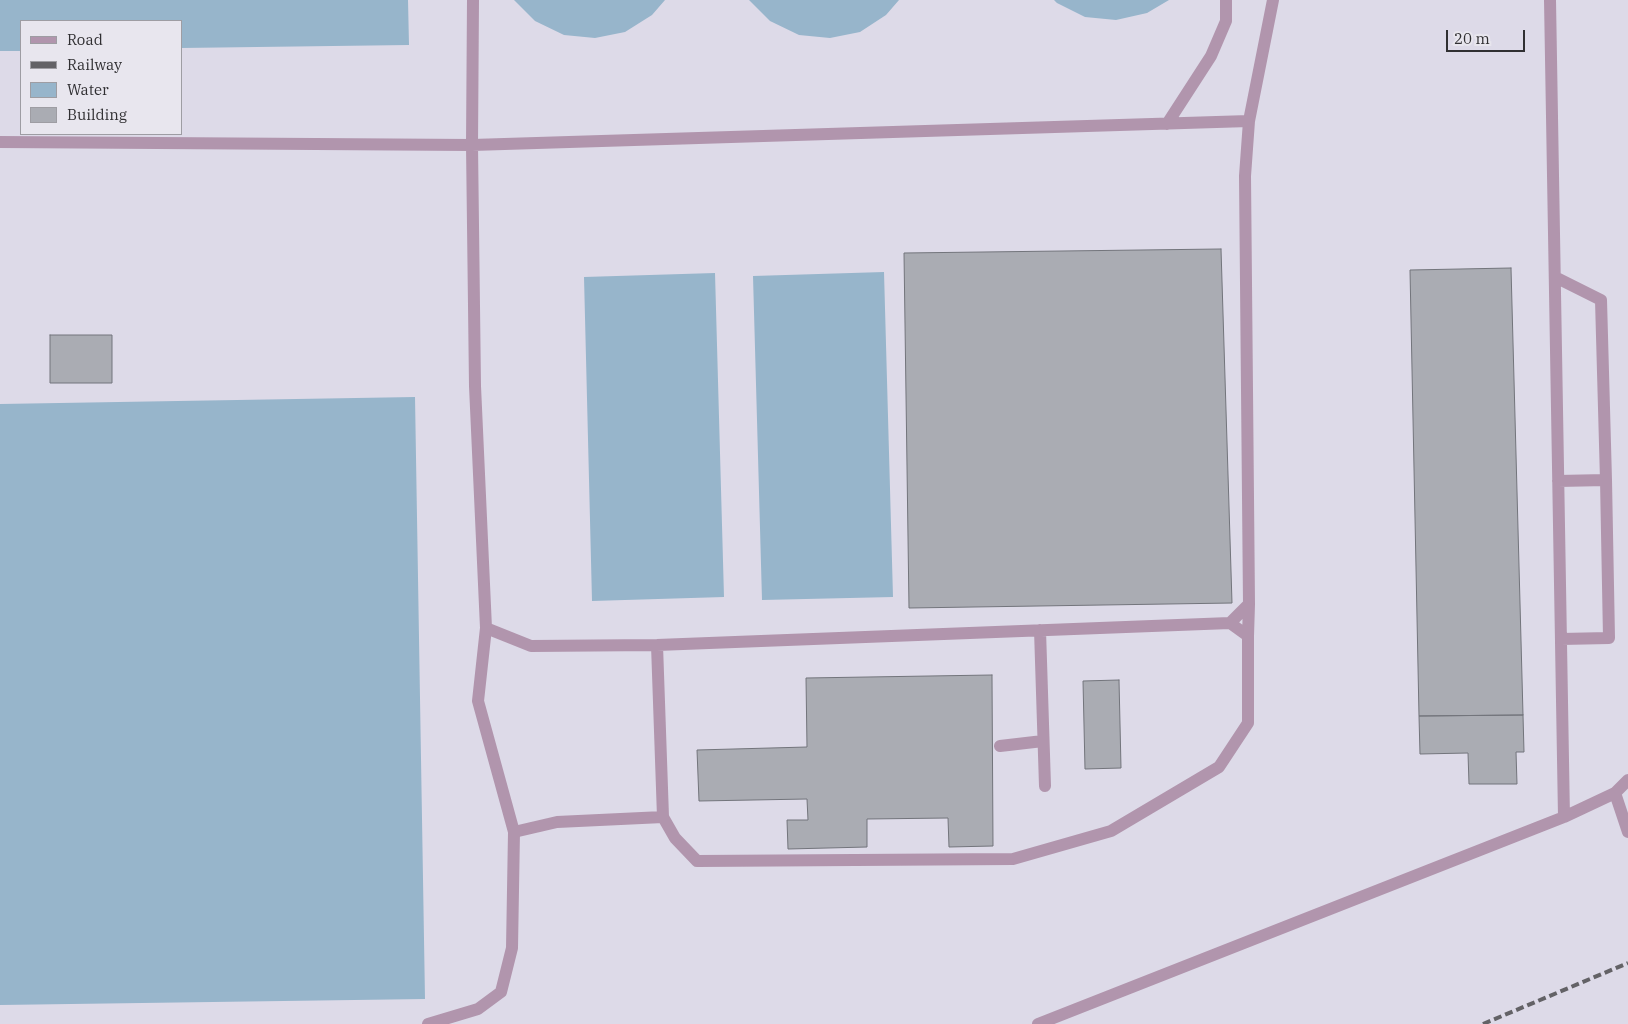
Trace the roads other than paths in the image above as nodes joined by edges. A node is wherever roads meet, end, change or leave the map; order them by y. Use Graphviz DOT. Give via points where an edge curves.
graph roads {
  1 [pos="473,0"];
  2 [pos="1226,0"];
  3 [pos="1272,0"];
  4 [pos="1550,0"];
  5 [pos="1249,121"];
  6 [pos="1167,124"];
  7 [pos="0,142"];
  8 [pos="472,145"];
  9 [pos="1555,277"];
  10 [pos="1606,480"];
  11 [pos="1558,482"];
  12 [pos="1249,604"];
  13 [pos="1230,623"];
  14 [pos="486,628"];
  15 [pos="1040,630"];
  16 [pos="1248,636"];
  17 [pos="1561,639"];
  18 [pos="657,645"];
  19 [pos="1044,741"];
  20 [pos="1000,746"];
  21 [pos="1628,780"];
  22 [pos="1045,786"];
  23 [pos="1614,793"];
  24 [pos="663,817"];
  25 [pos="1564,817"];
  26 [pos="514,832"];
  27 [pos="1628,832"];
  28 [pos="428,1024"];
  29 [pos="1038,1024"];
  1 -- 8 [label="lane"];
  2 -- 6 [label="lane" via="1226,21 1211,56"];
  3 -- 5 [label="lane"];
  4 -- 9 [label="lane"];
  5 -- 6 [label="lane"];
  5 -- 12 [label="lane" via="1245,176"];
  6 -- 8 [label="lane"];
  7 -- 8 [label="lane"];
  8 -- 14 [label="lane" via="475,386"];
  9 -- 10 [label="lane" via="1601,300"];
  9 -- 11 [label="lane"];
  10 -- 11 [label="lane"];
  10 -- 17 [label="lane" via="1609,638"];
  11 -- 17 [label="lane"];
  12 -- 13 [label="lane"];
  12 -- 16 [label="lane"];
  13 -- 15 [label="lane"];
  13 -- 16 [label="lane"];
  14 -- 18 [label="lane" via="531,646"];
  14 -- 26 [label="lane" via="478,701"];
  15 -- 18 [label="lane"];
  15 -- 19 [label="lane"];
  16 -- 24 [label="lane" via="1248,722 1219,767 1111,831 1012,860 697,861 675,838"];
  17 -- 25 [label="lane"];
  18 -- 24 [label="lane"];
  19 -- 20 [label="lane"];
  19 -- 22 [label="lane"];
  21 -- 23 [label="lane"];
  23 -- 25 [label="lane"];
  23 -- 27 [label="lane"];
  24 -- 26 [label="lane" via="557,822"];
  25 -- 29 [label="lane"];
  26 -- 28 [label="lane" via="512,948 501,992 478,1008"];
}
